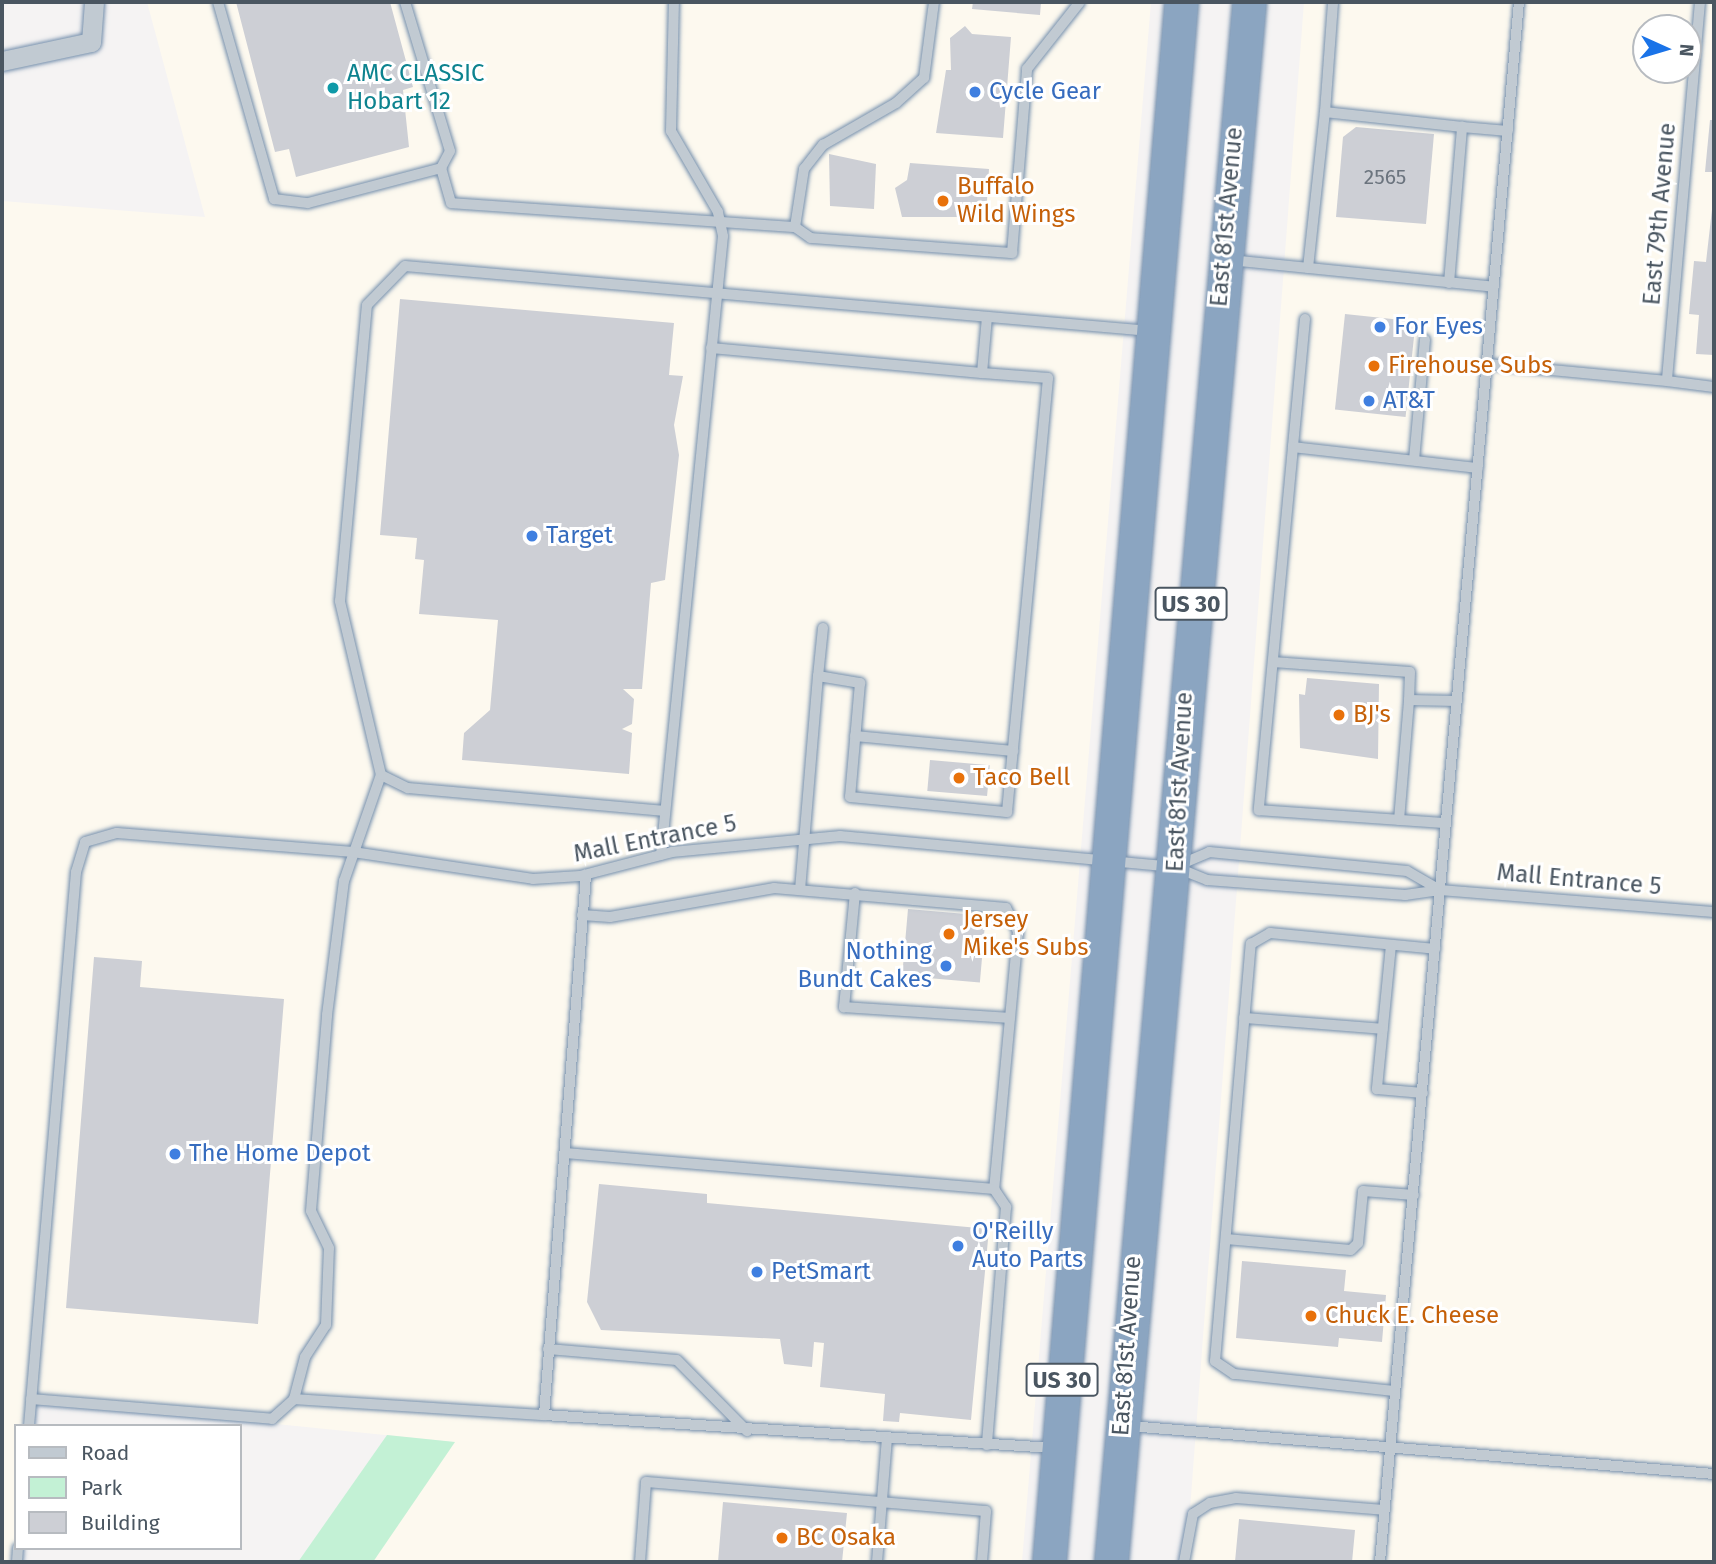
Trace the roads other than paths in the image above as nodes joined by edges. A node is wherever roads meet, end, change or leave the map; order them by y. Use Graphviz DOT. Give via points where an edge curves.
graph roads {
  1 [pos="94,2"];
  2 [pos="218,2"];
  3 [pos="405,2"];
  4 [pos="674,2"];
  5 [pos="934,2"];
  6 [pos="1080,2"];
  7 [pos="1181,2"];
  8 [pos="1249,2"];
  9 [pos="1333,2"];
  10 [pos="1519,2"];
  11 [pos="1700,2"];
  12 [pos="2,61"];
  13 [pos="1325,112"];
  14 [pos="1462,127"];
  15 [pos="1508,131"];
  16 [pos="442,168"];
  17 [pos="720,223"];
  18 [pos="795,227"];
  19 [pos="1222,260"];
  20 [pos="1308,268"];
  21 [pos="1449,283"];
  22 [pos="1494,287"];
  23 [pos="716,293"];
  24 [pos="988,317"];
  25 [pos="1305,319"];
  26 [pos="1153,331"];
  27 [pos="1425,340"];
  28 [pos="711,348"];
  29 [pos="1488,364"];
  30 [pos="982,373"];
  31 [pos="1667,381"];
  32 [pos="1714,387"];
  33 [pos="1293,447"];
  34 [pos="1414,460"];
  35 [pos="1478,468"];
  36 [pos="823,628"];
  37 [pos="1273,662"];
  38 [pos="818,676"];
  39 [pos="1409,700"];
  40 [pos="1457,701"];
  41 [pos="855,736"];
  42 [pos="1013,751"];
  43 [pos="381,775"];
  44 [pos="665,811"];
  45 [pos="1399,820"];
  46 [pos="1446,823"];
  47 [pos="805,836"];
  48 [pos="353,852"];
  49 [pos="661,855"];
  50 [pos="1107,861"];
  51 [pos="1175,867"];
  52 [pos="586,875"];
  53 [pos="800,890"];
  54 [pos="1440,890"];
  55 [pos="855,893"];
  56 [pos="1714,912"];
  57 [pos="582,915"];
  58 [pos="1391,945"];
  59 [pos="1435,949"];
  60 [pos="1010,1018"];
  61 [pos="1244,1018"];
  62 [pos="1383,1029"];
  63 [pos="1423,1093"];
  64 [pos="565,1153"];
  65 [pos="994,1189"];
  66 [pos="1414,1195"];
  67 [pos="1226,1238"];
  68 [pos="548,1349"];
  69 [pos="1394,1391"];
  70 [pos="31,1399"];
  71 [pos="294,1399"];
  72 [pos="544,1415"];
  73 [pos="29,1424"];
  74 [pos="1121,1425"];
  75 [pos="747,1431"];
  76 [pos="887,1439"];
  77 [pos="987,1445"];
  78 [pos="1389,1447"];
  79 [pos="1057,1448"];
  80 [pos="1714,1474"];
  81 [pos="882,1502"];
  82 [pos="1384,1510"];
  83 [pos="640,1562"];
  84 [pos="877,1562"];
  85 [pos="982,1562"];
  86 [pos="1049,1562"];
  87 [pos="1111,1562"];
  88 [pos="1184,1562"];
  89 [pos="1380,1562"];
  1 -- 12 [label="street" via="92,43"];
  2 -- 16 [label="lane" via="274,199 308,203"];
  3 -- 16 [label="lane" via="450,151"];
  4 -- 17 [label="lane" via="671,131"];
  5 -- 18 [label="lane" via="924,78 896,103 823,145 804,169"];
  6 -- 18 [label="lane" via="1027,69 1012,253 811,238"];
  7 -- 26 [label="highway, US 30"];
  8 -- 19 [label="highway, East 81st Avenue / US 30"];
  9 -- 13 [label="lane"];
  10 -- 15 [label="lane"];
  11 -- 31 [label="lane, East 79th Avenue"];
  13 -- 14 [label="lane"];
  13 -- 20 [label="lane"];
  14 -- 15 [label="lane"];
  14 -- 21 [label="lane"];
  15 -- 22 [label="lane"];
  16 -- 17 [label="lane" via="451,203"];
  17 -- 18 [label="lane"];
  17 -- 23 [label="lane"];
  19 -- 20 [label="lane"];
  19 -- 51 [label="highway, East 81st Avenue / US 30"];
  20 -- 21 [label="lane"];
  21 -- 22 [label="lane"];
  22 -- 29 [label="lane"];
  23 -- 24 [label="lane"];
  23 -- 28 [label="lane"];
  23 -- 43 [label="lane" via="405,266 367,305 340,601"];
  24 -- 26 [label="lane"];
  24 -- 30 [label="lane"];
  25 -- 33 [label="lane"];
  26 -- 50 [label="highway, US 30"];
  27 -- 34 [label="lane"];
  28 -- 30 [label="lane"];
  28 -- 44 [label="lane"];
  29 -- 31 [label="lane"];
  29 -- 35 [label="lane"];
  30 -- 42 [label="lane" via="1048,379"];
  31 -- 32 [label="lane"];
  33 -- 34 [label="lane"];
  33 -- 37 [label="lane"];
  34 -- 35 [label="lane"];
  35 -- 40 [label="lane"];
  36 -- 38 [label="lane"];
  37 -- 39 [label="lane" via="1410,672"];
  37 -- 45 [label="lane" via="1259,810"];
  38 -- 41 [label="lane" via="860,682"];
  38 -- 47 [label="lane"];
  39 -- 40 [label="lane"];
  39 -- 45 [label="lane"];
  40 -- 46 [label="lane"];
  41 -- 42 [label="lane"];
  41 -- 42 [label="lane" via="850,797 1007,811"];
  43 -- 44 [label="lane" via="408,788"];
  43 -- 48 [label="lane"];
  44 -- 49 [label="lane"];
  45 -- 46 [label="lane"];
  46 -- 54 [label="lane"];
  47 -- 49 [label="lane, Mall Entrance 5"];
  47 -- 50 [label="lane, Mall Entrance 5"];
  47 -- 53 [label="lane"];
  48 -- 52 [label="lane, Mall Entrance 5" via="533,879"];
  48 -- 70 [label="lane, Mall Entrance 5" via="117,833 85,842 76,872"];
  48 -- 71 [label="lane" via="327,1015 311,1211 329,1248 326,1325 305,1357"];
  49 -- 52 [label="lane, Mall Entrance 5"];
  50 -- 51 [label="lane, Mall Entrance 5"];
  50 -- 79 [label="highway, US 30"];
  51 -- 54 [label="lane, Mall Entrance 5" via="1207,880 1405,895"];
  51 -- 54 [label="lane, Mall Entrance 5" via="1209,852 1407,871"];
  51 -- 74 [label="highway, East 81st Avenue / US 30"];
  52 -- 57 [label="lane"];
  53 -- 55 [label="lane"];
  53 -- 57 [label="lane" via="740,890 642,913"];
  54 -- 56 [label="lane, Mall Entrance 5"];
  54 -- 59 [label="lane"];
  55 -- 60 [label="lane" via="1006,908 1018,932"];
  55 -- 60 [label="lane" via="844,1007"];
  57 -- 64 [label="lane"];
  58 -- 59 [label="lane"];
  58 -- 61 [label="lane" via="1261,933 1251,944"];
  58 -- 62 [label="lane"];
  59 -- 63 [label="lane"];
  60 -- 65 [label="lane"];
  61 -- 62 [label="lane"];
  61 -- 67 [label="lane"];
  62 -- 63 [label="lane" via="1377,1089"];
  63 -- 66 [label="lane"];
  64 -- 65 [label="lane"];
  64 -- 68 [label="lane"];
  65 -- 77 [label="lane" via="1006,1207"];
  66 -- 67 [label="lane" via="1363,1191 1358,1243 1351,1250"];
  66 -- 69 [label="lane"];
  67 -- 69 [label="lane" via="1218,1367 1234,1374"];
  68 -- 72 [label="lane"];
  68 -- 75 [label="lane" via="677,1360"];
  69 -- 78 [label="lane"];
  70 -- 71 [label="lane" via="272,1419"];
  70 -- 73 [label="lane"];
  71 -- 72 [label="lane"];
  72 -- 75 [label="lane"];
  74 -- 78 [label="lane"];
  74 -- 87 [label="highway, East 81st Avenue / US 30"];
  75 -- 76 [label="lane"];
  76 -- 77 [label="lane"];
  76 -- 81 [label="lane"];
  77 -- 79 [label="lane"];
  78 -- 80 [label="lane"];
  78 -- 82 [label="lane"];
  79 -- 86 [label="highway, US 30"];
  81 -- 83 [label="lane" via="646,1482"];
  81 -- 84 [label="lane"];
  81 -- 85 [label="lane" via="986,1511"];
  82 -- 88 [label="lane" via="1236,1498 1210,1503 1193,1514"];
  82 -- 89 [label="lane"];
}
